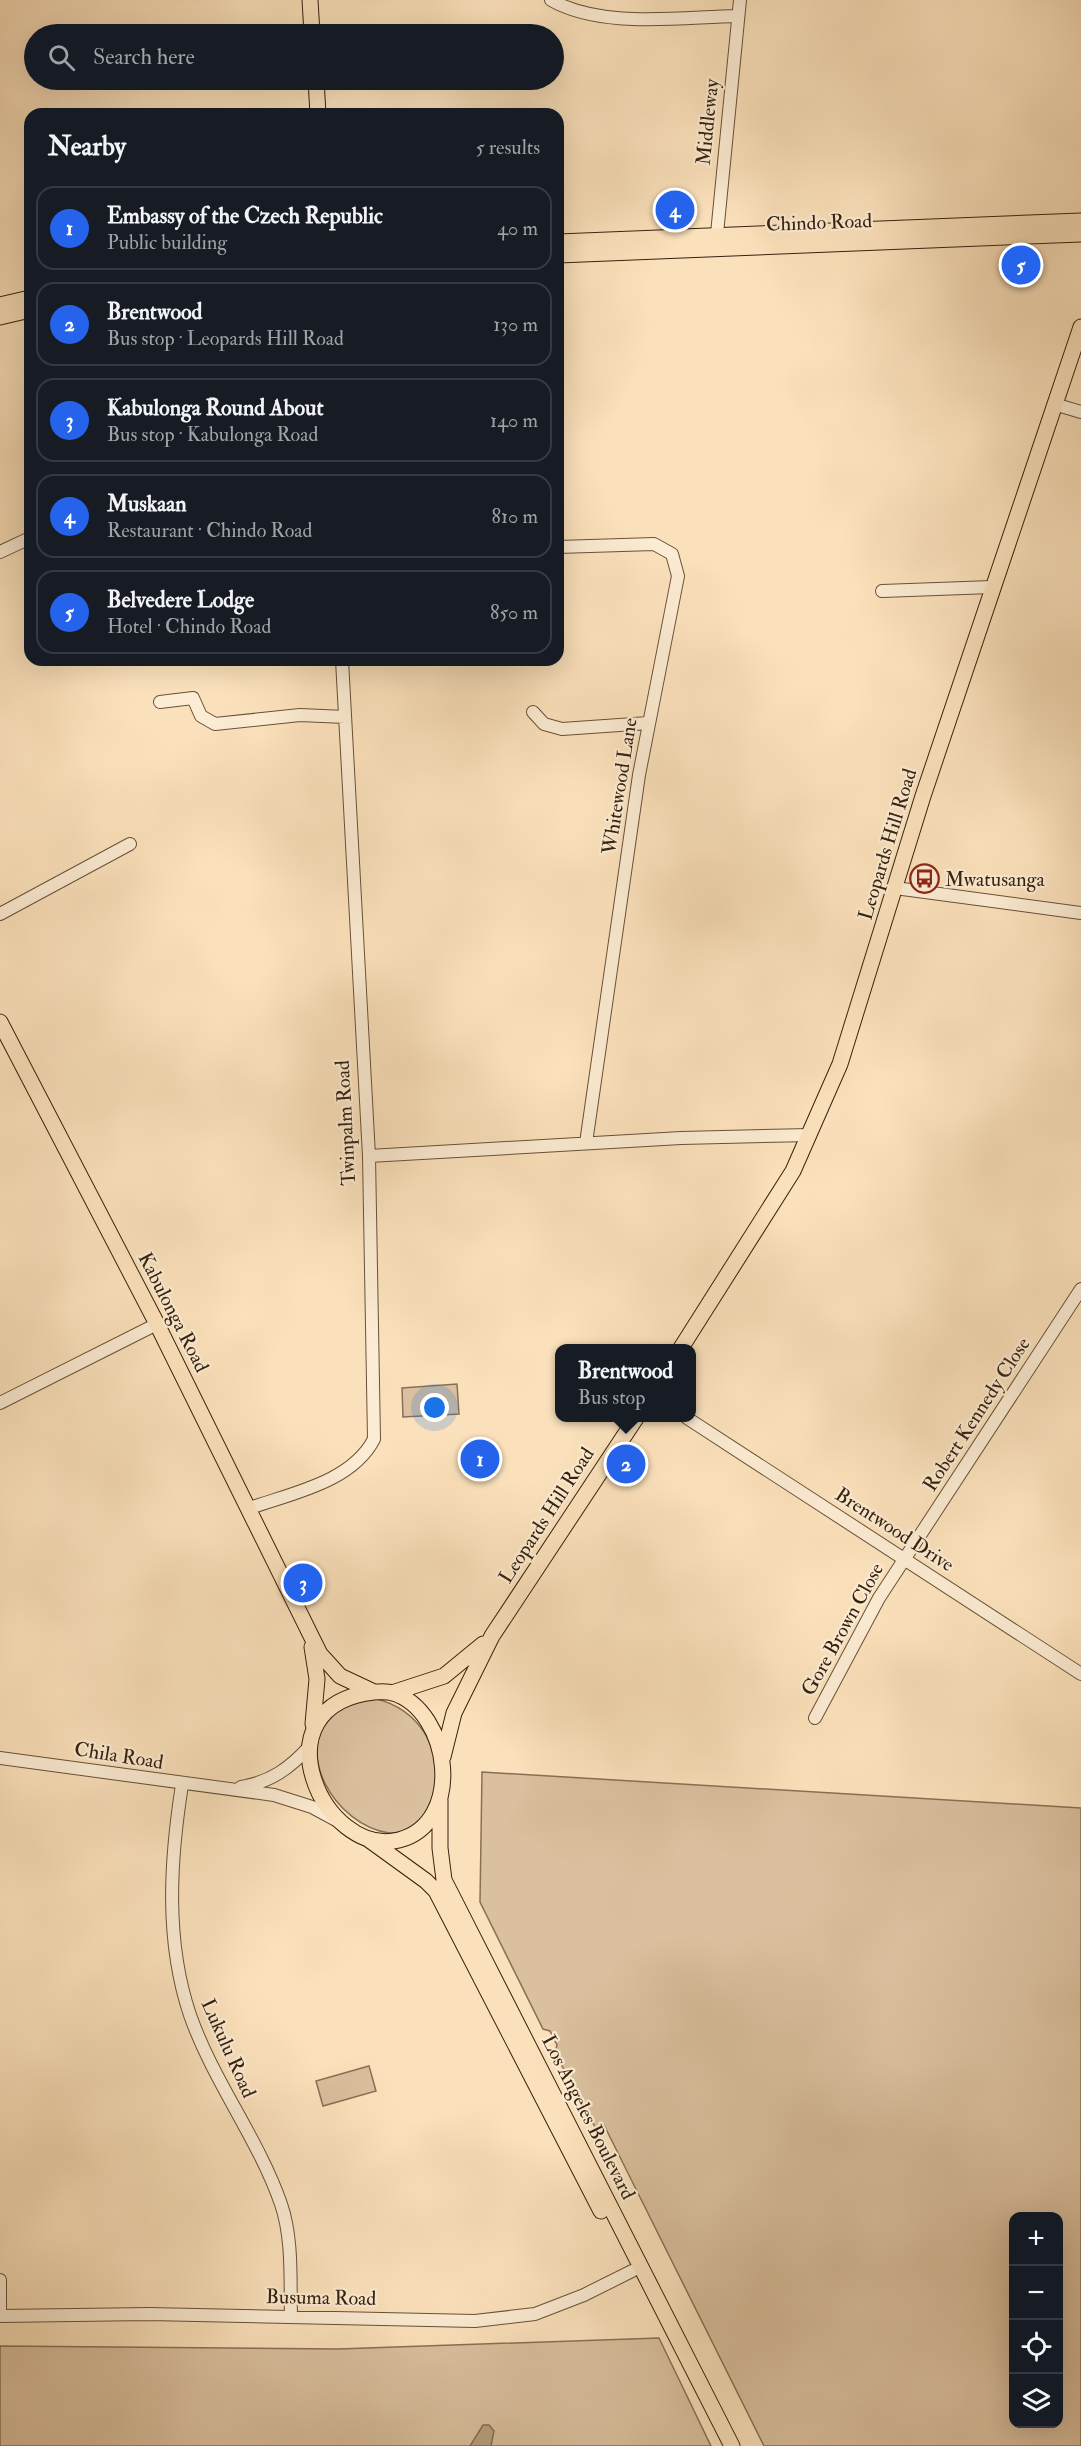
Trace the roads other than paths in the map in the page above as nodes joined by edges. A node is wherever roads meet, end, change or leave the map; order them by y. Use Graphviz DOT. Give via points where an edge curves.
graph roads {
  1 [pos="310,0"];
  2 [pos="551,0"];
  3 [pos="740,0"];
  4 [pos="737,16"];
  5 [pos="311,24"];
  6 [pos="317,90"];
  7 [pos="318,108"];
  8 [pos="1080,231"];
  9 [pos="564,242"];
  10 [pos="716,242"];
  11 [pos="564,255"];
  12 [pos="24,299"];
  13 [pos="0,305"];
  14 [pos="24,311"];
  15 [pos="0,317"];
  16 [pos="1081,327"];
  17 [pos="1054,404"];
  18 [pos="1081,412"];
  19 [pos="24,541"];
  20 [pos="564,547"];
  21 [pos="0,552"];
  22 [pos="992,587"];
  23 [pos="882,591"];
  24 [pos="342,666"];
  25 [pos="160,702"];
  26 [pos="534,712"];
  27 [pos="345,717"];
  28 [pos="648,723"];
  29 [pos="130,844"];
  30 [pos="895,888"];
  31 [pos="0,914"];
  32 [pos="1081,914"];
  33 [pos="0,1022"];
  34 [pos="810,1135"];
  35 [pos="586,1143"];
  36 [pos="369,1156"];
  37 [pos="1081,1289"];
  38 [pos="158,1324"];
  39 [pos="684,1344"];
  40 [pos="0,1402"];
  41 [pos="633,1422"];
  42 [pos="693,1422"];
  43 [pos="250,1508"];
  44 [pos="904,1559"];
  45 [pos="306,1624"];
  46 [pos="492,1636"];
  47 [pos="1081,1674"];
  48 [pos="374,1692"];
  49 [pos="392,1693"];
  50 [pos="815,1718"];
  51 [pos="312,1730"];
  52 [pos="310,1746"];
  53 [pos="0,1762"];
  54 [pos="442,1763"];
  55 [pos="182,1785"];
  56 [pos="231,1788"];
  57 [pos="440,1800"];
  58 [pos="338,1821"];
  59 [pos="368,1839"];
  60 [pos="632,2271"];
  61 [pos="0,2280"];
  62 [pos="0,2316"];
  63 [pos="291,2317"];
  64 [pos="721,2446"];
  65 [pos="732,2446"];
  1 -- 5 [label="main road"];
  2 -- 4 [label="street" via="573,10 606,17"];
  3 -- 4 [label="street, Middleway"];
  4 -- 10 [label="street, Middleway"];
  6 -- 7 [label="main road"];
  8 -- 10 [label="main road, Chindo Road"];
  9 -- 10 [label="main road, Chindo Road"];
  10 -- 11 [label="main road, Chindo Road"];
  12 -- 13 [label="main road"];
  14 -- 15 [label="main road"];
  16 -- 17 [label="main road, Leopards Hill Road"];
  17 -- 18 [label="street"];
  17 -- 22 [label="main road, Leopards Hill Road"];
  19 -- 21 [label="street"];
  20 -- 28 [label="street, Whitewood Lane" via="654,544 672,554 678,576"];
  22 -- 23 [label="street"];
  22 -- 30 [label="main road, Leopards Hill Road"];
  24 -- 27 [label="street, Twinpalm Road"];
  25 -- 27 [label="street" via="193,698 201,716 215,724 300,715"];
  26 -- 28 [label="street" via="544,724 562,729"];
  27 -- 36 [label="street, Twinpalm Road"];
  28 -- 35 [label="street, Whitewood Lane"];
  29 -- 31 [label="street"];
  30 -- 32 [label="street"];
  30 -- 34 [label="main road, Leopards Hill Road" via="840,1064"];
  33 -- 38 [label="main road, Kabulonga Road"];
  34 -- 35 [label="street"];
  34 -- 39 [label="main road, Leopards Hill Road" via="793,1171"];
  35 -- 36 [label="street"];
  36 -- 43 [label="street, Twinpalm Road" via="374,1439 368,1450 338,1475"];
  37 -- 44 [label="street, Robert Kennedy Close"];
  38 -- 40 [label="street"];
  38 -- 43 [label="main road, Kabulonga Road"];
  41 -- 46 [label="main road, Leopards Hill Road"];
  42 -- 44 [label="street, Brentwood Drive"];
  43 -- 45 [label="main road, Kabulonga Road"];
  44 -- 47 [label="street, Brentwood Drive"];
  44 -- 50 [label="street, Gore Brown Close"];
  45 -- 48 [label="main road, Kabulonga Road" via="320,1654 334,1671"];
  45 -- 51 [label="main road, Kabulonga Road" via="316,1670"];
  46 -- 49 [label="main road, Leopards Hill Road" via="444,1676"];
  46 -- 54 [label="main road, Leopards Hill Road" via="454,1713"];
  48 -- 49 [label="main road"];
  48 -- 51 [label="main road" via="333,1704"];
  49 -- 54 [label="main road" via="424,1716 437,1740"];
  51 -- 52 [label="main road"];
  52 -- 56 [label="street, Chila Road" via="277,1776"];
  52 -- 58 [label="main road" via="313,1777"];
  53 -- 55 [label="street, Chila Road" via="84,1768"];
  54 -- 57 [label="main road"];
  55 -- 56 [label="street, Chila Road"];
  55 -- 63 [label="street, Lukulu Road" via="172,1863 177,1963 199,2038 281,2205 288,2240"];
  56 -- 58 [label="street, Chila Road" via="285,1798"];
  57 -- 59 [label="main road" via="427,1825 420,1830 399,1840"];
  57 -- 65 [label="main road, Los Angeles Boulevard" via="444,1880"];
  58 -- 59 [label="main road"];
  59 -- 60 [label="main road, Los Angeles Boulevard" via="436,1891"];
  60 -- 63 [label="street, Busuma Road" via="584,2295 520,2318 475,2321"];
  60 -- 64 [label="main road, Los Angeles Boulevard"];
  61 -- 62 [label="street"];
  62 -- 63 [label="street, Busuma Road"];
}
